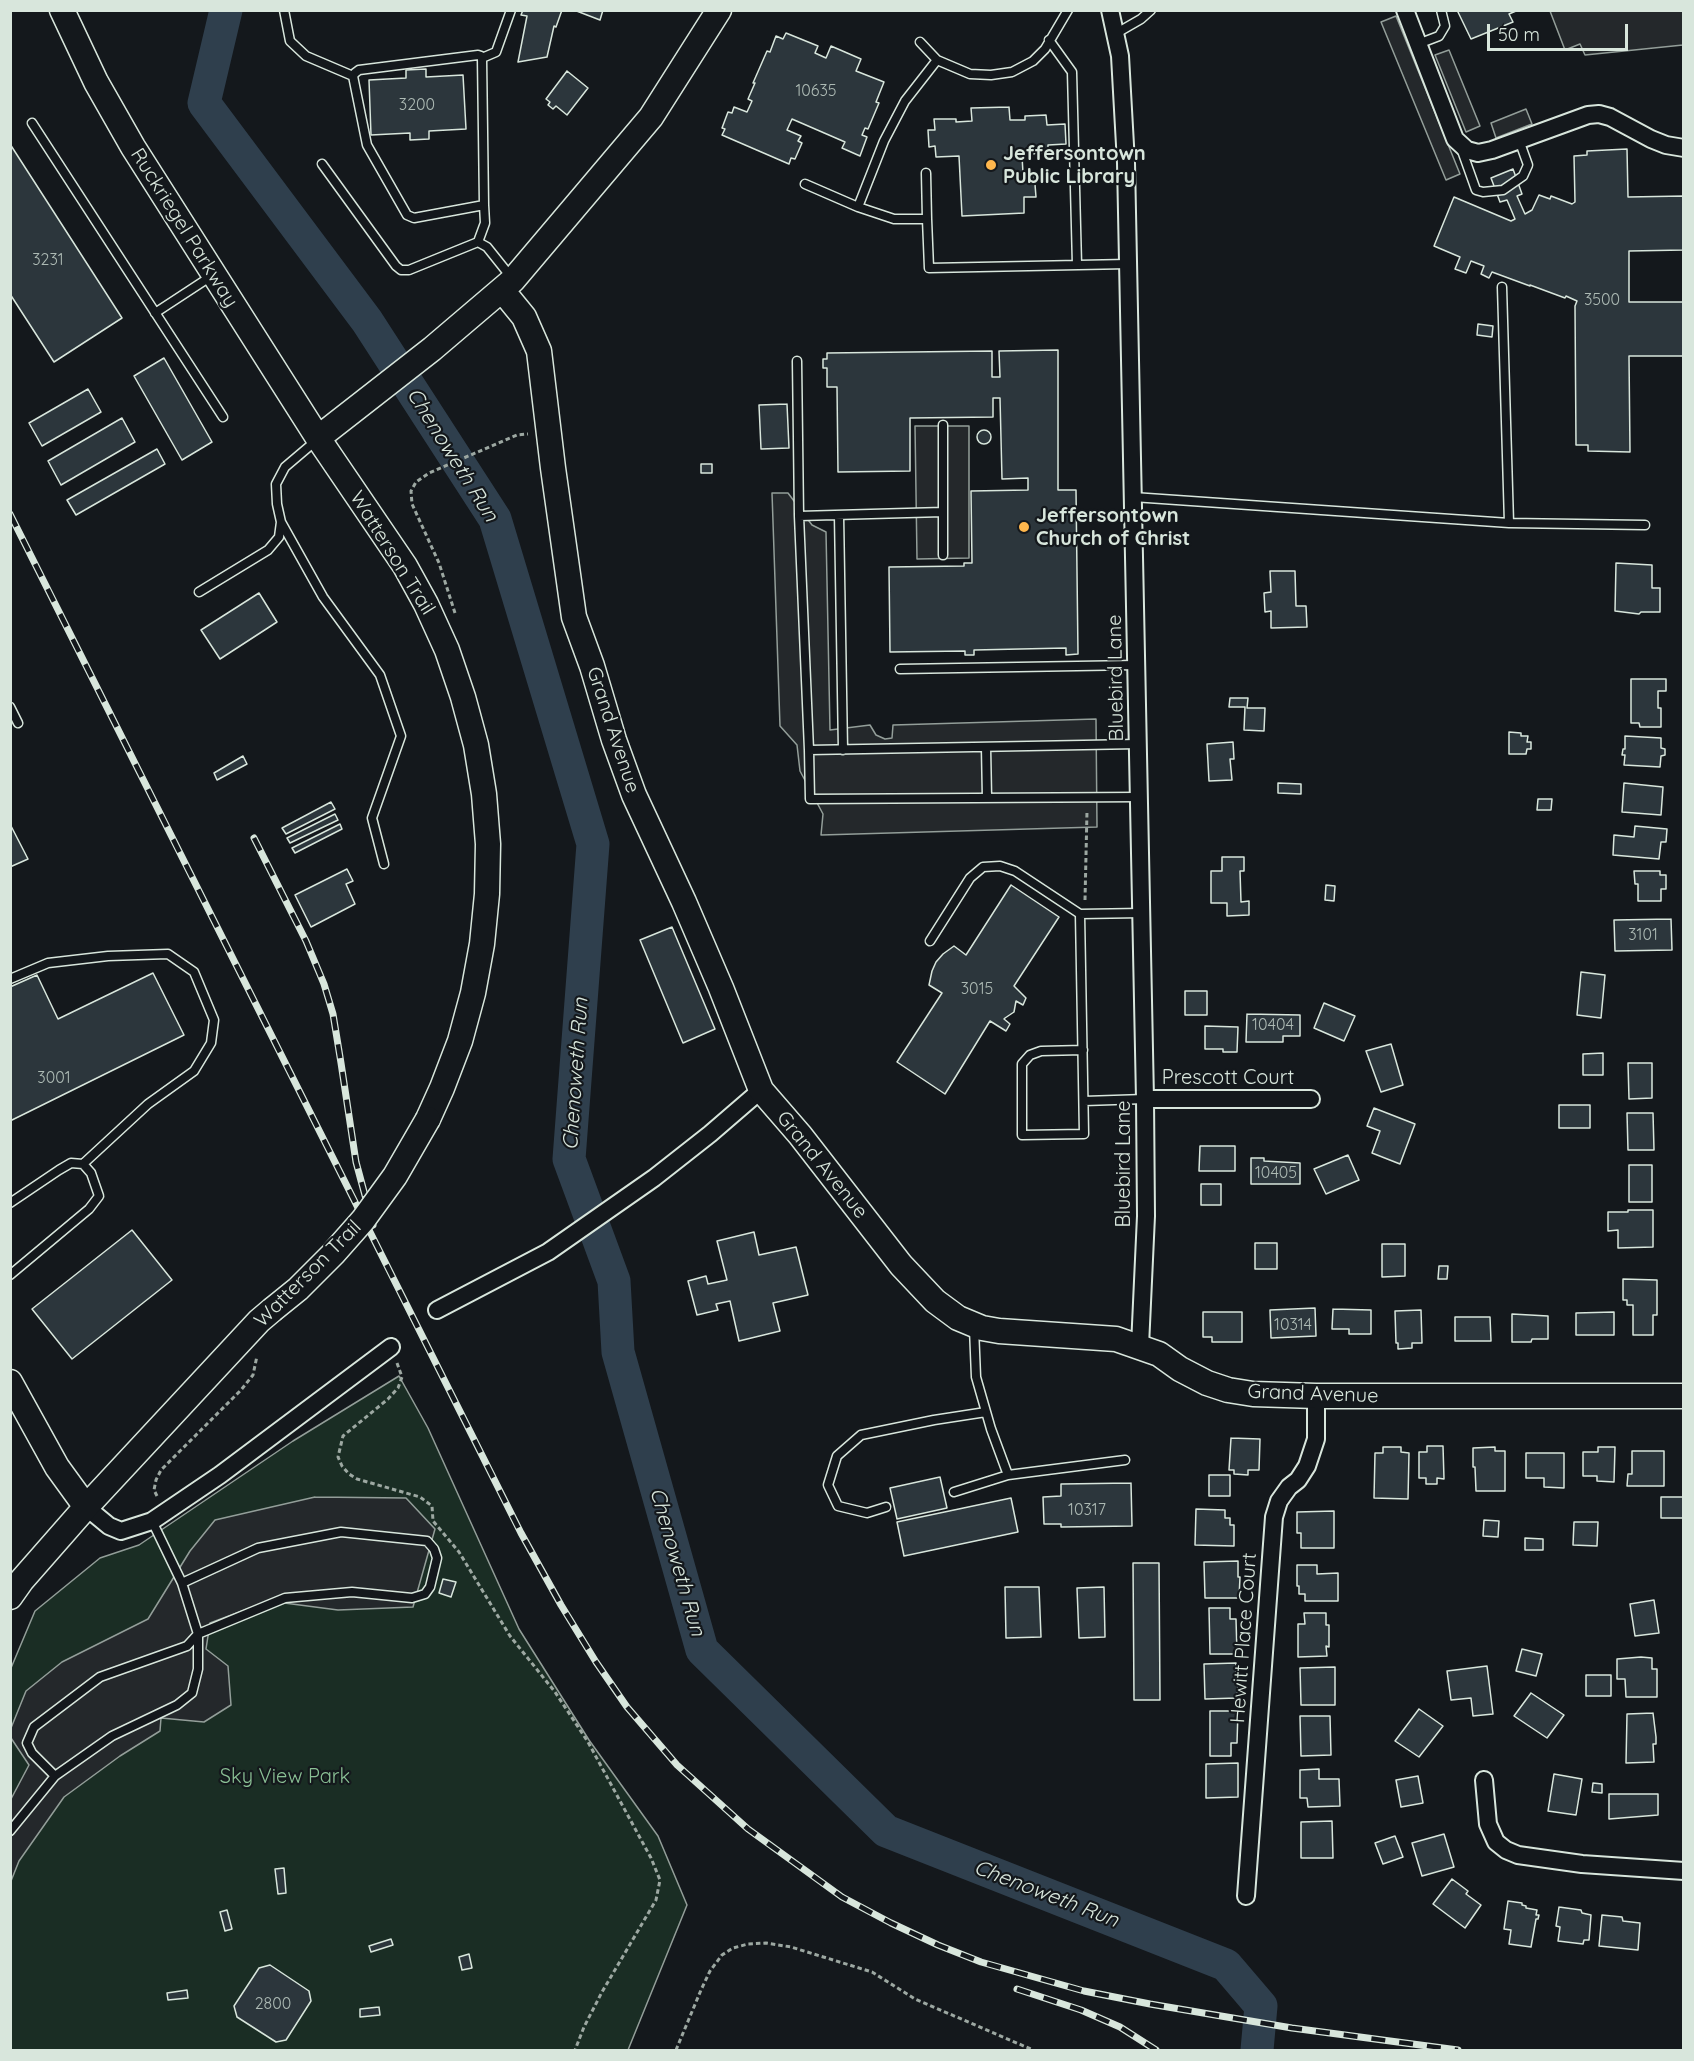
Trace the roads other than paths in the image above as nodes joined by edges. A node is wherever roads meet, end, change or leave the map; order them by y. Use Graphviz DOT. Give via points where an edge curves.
graph roads {
  1 [pos="62,10"];
  2 [pos="284,10"];
  3 [pos="511,10"];
  4 [pos="718,10"];
  5 [pos="1068,10"];
  6 [pos="1110,10"];
  7 [pos="1151,10"];
  8 [pos="1405,10"];
  9 [pos="1441,10"];
  10 [pos="1115,33"];
  11 [pos="1050,40"];
  12 [pos="920,42"];
  13 [pos="1418,44"];
  14 [pos="482,58"];
  15 [pos="937,60"];
  16 [pos="353,76"];
  17 [pos="32,123"];
  18 [pos="1519,140"];
  19 [pos="1458,142"];
  20 [pos="1683,148"];
  21 [pos="322,164"];
  22 [pos="926,173"];
  23 [pos="805,184"];
  24 [pos="484,205"];
  25 [pos="858,207"];
  26 [pos="927,219"];
  27 [pos="478,242"];
  28 [pos="1128,264"];
  29 [pos="1077,265"];
  30 [pos="213,275"];
  31 [pos="508,285"];
  32 [pos="1502,286"];
  33 [pos="155,313"];
  34 [pos="796,361"];
  35 [pos="224,417"];
  36 [pos="943,425"];
  37 [pos="318,438"];
  38 [pos="1133,497"];
  39 [pos="944,512"];
  40 [pos="839,515"];
  41 [pos="799,516"];
  42 [pos="281,522"];
  43 [pos="1509,523"];
  44 [pos="1645,525"];
  45 [pos="943,555"];
  46 [pos="199,592"];
  47 [pos="1136,665"];
  48 [pos="900,669"];
  49 [pos="10,707"];
  50 [pos="18,723"];
  51 [pos="1138,744"];
  52 [pos="986,747"];
  53 [pos="808,750"];
  54 [pos="843,750"];
  55 [pos="1139,797"];
  56 [pos="987,798"];
  57 [pos="384,864"];
  58 [pos="1142,913"];
  59 [pos="1082,914"];
  60 [pos="930,941"];
  61 [pos="10,979"];
  62 [pos="1083,1050"];
  63 [pos="761,1090"];
  64 [pos="1311,1099"];
  65 [pos="1145,1100"];
  66 [pos="1084,1101"];
  67 [pos="83,1164"];
  68 [pos="10,1203"];
  69 [pos="10,1275"];
  70 [pos="437,1310"];
  71 [pos="974,1324"];
  72 [pos="392,1347"];
  73 [pos="1140,1347"];
  74 [pos="10,1382"];
  75 [pos="1316,1396"];
  76 [pos="1683,1396"];
  77 [pos="986,1412"];
  78 [pos="1125,1460"];
  79 [pos="1008,1474"];
  80 [pos="954,1492"];
  81 [pos="86,1507"];
  82 [pos="886,1507"];
  83 [pos="158,1516"];
  84 [pos="182,1582"];
  85 [pos="10,1597"];
  86 [pos="198,1634"];
  87 [pos="55,1776"];
  88 [pos="1484,1780"];
  89 [pos="10,1831"];
  90 [pos="1683,1871"];
  91 [pos="1246,1896"];
  1 -- 30 [label="main road, Ruckriegel Parkway" via="133,147"];
  2 -- 16 [label="lane" via="290,41 306,56"];
  3 -- 14 [label="lane" via="496,52"];
  4 -- 31 [label="main road" via="651,117"];
  5 -- 11 [label="lane"];
  6 -- 10 [label="street, Bluebird Lane"];
  7 -- 10 [label="lane"];
  8 -- 13 [label="street"];
  9 -- 13 [label="lane" via="1444,26 1439,36"];
  10 -- 28 [label="street, Bluebird Lane" via="1120,56"];
  11 -- 15 [label="lane" via="1033,61 1012,72 970,74"];
  11 -- 29 [label="lane" via="1072,72"];
  12 -- 15 [label="lane"];
  13 -- 19 [label="street"];
  14 -- 16 [label="lane" via="478,55 359,70"];
  14 -- 24 [label="lane"];
  15 -- 25 [label="lane" via="905,102 884,141"];
  16 -- 24 [label="lane" via="367,145 407,215 414,218"];
  17 -- 33 [label="lane"];
  18 -- 19 [label="street" via="1478,153"];
  18 -- 19 [label="lane" via="1528,165 1523,176 1503,190 1483,192 1476,190"];
  18 -- 20 [label="street" via="1599,114 1651,139"];
  21 -- 27 [label="lane" via="401,270"];
  22 -- 26 [label="lane"];
  23 -- 25 [label="lane"];
  24 -- 27 [label="lane" via="485,223"];
  25 -- 26 [label="lane" via="894,219"];
  26 -- 29 [label="lane" via="929,268"];
  27 -- 31 [label="lane" via="488,247"];
  28 -- 29 [label="lane"];
  28 -- 38 [label="street, Bluebird Lane"];
  30 -- 33 [label="lane"];
  30 -- 37 [label="main road, Ruckriegel Parkway"];
  31 -- 37 [label="main road"];
  31 -- 63 [label="main road, Grand Avenue" via="539,351 574,617 634,795 684,902"];
  32 -- 43 [label="lane"];
  33 -- 35 [label="lane"];
  34 -- 41 [label="lane"];
  36 -- 39 [label="lane"];
  37 -- 42 [label="lane" via="285,468 276,484"];
  37 -- 81 [label="main road, Watterson Trail, bridge" via="405,566 447,650 463,697 476,745 488,844 482,944 473,993 460,1041 428,1119 369,1212 298,1289 259,1321"];
  38 -- 43 [label="lane"];
  38 -- 47 [label="street, Bluebird Lane"];
  39 -- 40 [label="lane"];
  39 -- 45 [label="lane"];
  40 -- 41 [label="lane"];
  40 -- 54 [label="lane"];
  41 -- 53 [label="lane"];
  42 -- 46 [label="lane" via="279,537 268,550"];
  42 -- 57 [label="lane" via="323,597 380,675 401,736 372,818"];
  43 -- 44 [label="lane"];
  47 -- 48 [label="lane"];
  47 -- 51 [label="street, Bluebird Lane"];
  49 -- 50 [label="lane"];
  51 -- 52 [label="lane"];
  51 -- 55 [label="street, Bluebird Lane"];
  52 -- 54 [label="lane"];
  52 -- 56 [label="lane"];
  53 -- 54 [label="lane"];
  53 -- 56 [label="lane" via="810,799"];
  55 -- 56 [label="lane"];
  55 -- 58 [label="street, Bluebird Lane"];
  58 -- 59 [label="lane"];
  58 -- 65 [label="street, Bluebird Lane"];
  59 -- 60 [label="lane" via="1015,871 1000,866 983,867 970,878"];
  59 -- 62 [label="lane"];
  61 -- 67 [label="lane" via="48,963 168,954 194,972 214,1020 211,1043 194,1071 148,1104"];
  62 -- 66 [label="lane"];
  62 -- 66 [label="lane" via="1041,1051 1030,1055 1023,1064 1022,1135 1084,1134"];
  63 -- 70 [label="street" via="654,1178 548,1252"];
  63 -- 71 [label="main road, Grand Avenue" via="901,1265 935,1301"];
  64 -- 65 [label="street, Prescott Court"];
  65 -- 66 [label="lane"];
  65 -- 73 [label="street, Bluebird Lane" via="1146,1216"];
  67 -- 68 [label="lane" via="71,1163"];
  67 -- 69 [label="lane" via="91,1173 99,1196 89,1209"];
  71 -- 73 [label="main road, Grand Avenue" via="999,1331 1116,1339"];
  71 -- 77 [label="lane" via="976,1377"];
  72 -- 83 [label="street" via="220,1475"];
  73 -- 75 [label="main road, Grand Avenue" via="1228,1390"];
  74 -- 81 [label="main road" via="57,1467"];
  75 -- 76 [label="main road, Grand Avenue"];
  75 -- 91 [label="street, Hewitt Place Court" via="1316,1439 1307,1466 1279,1501 1274,1517"];
  77 -- 79 [label="lane"];
  77 -- 82 [label="lane" via="861,1435 837,1456 828,1485 838,1506 867,1513"];
  78 -- 79 [label="lane"];
  79 -- 80 [label="lane"];
  81 -- 83 [label="street" via="121,1532"];
  81 -- 85 [label="main road, Watterson Trail"];
  83 -- 84 [label="lane"];
  84 -- 86 [label="lane"];
  84 -- 86 [label="lane" via="258,1548 341,1532 427,1541 437,1558 425,1594 412,1598 352,1592 285,1598"];
  86 -- 87 [label="lane" via="198,1669 192,1693 177,1705 112,1736"];
  86 -- 87 [label="lane" via="187,1646 100,1677 34,1727 27,1743"];
  87 -- 89 [label="lane"];
  88 -- 90 [label="street" via="1488,1824 1496,1842 1506,1850 1582,1864"];
}
